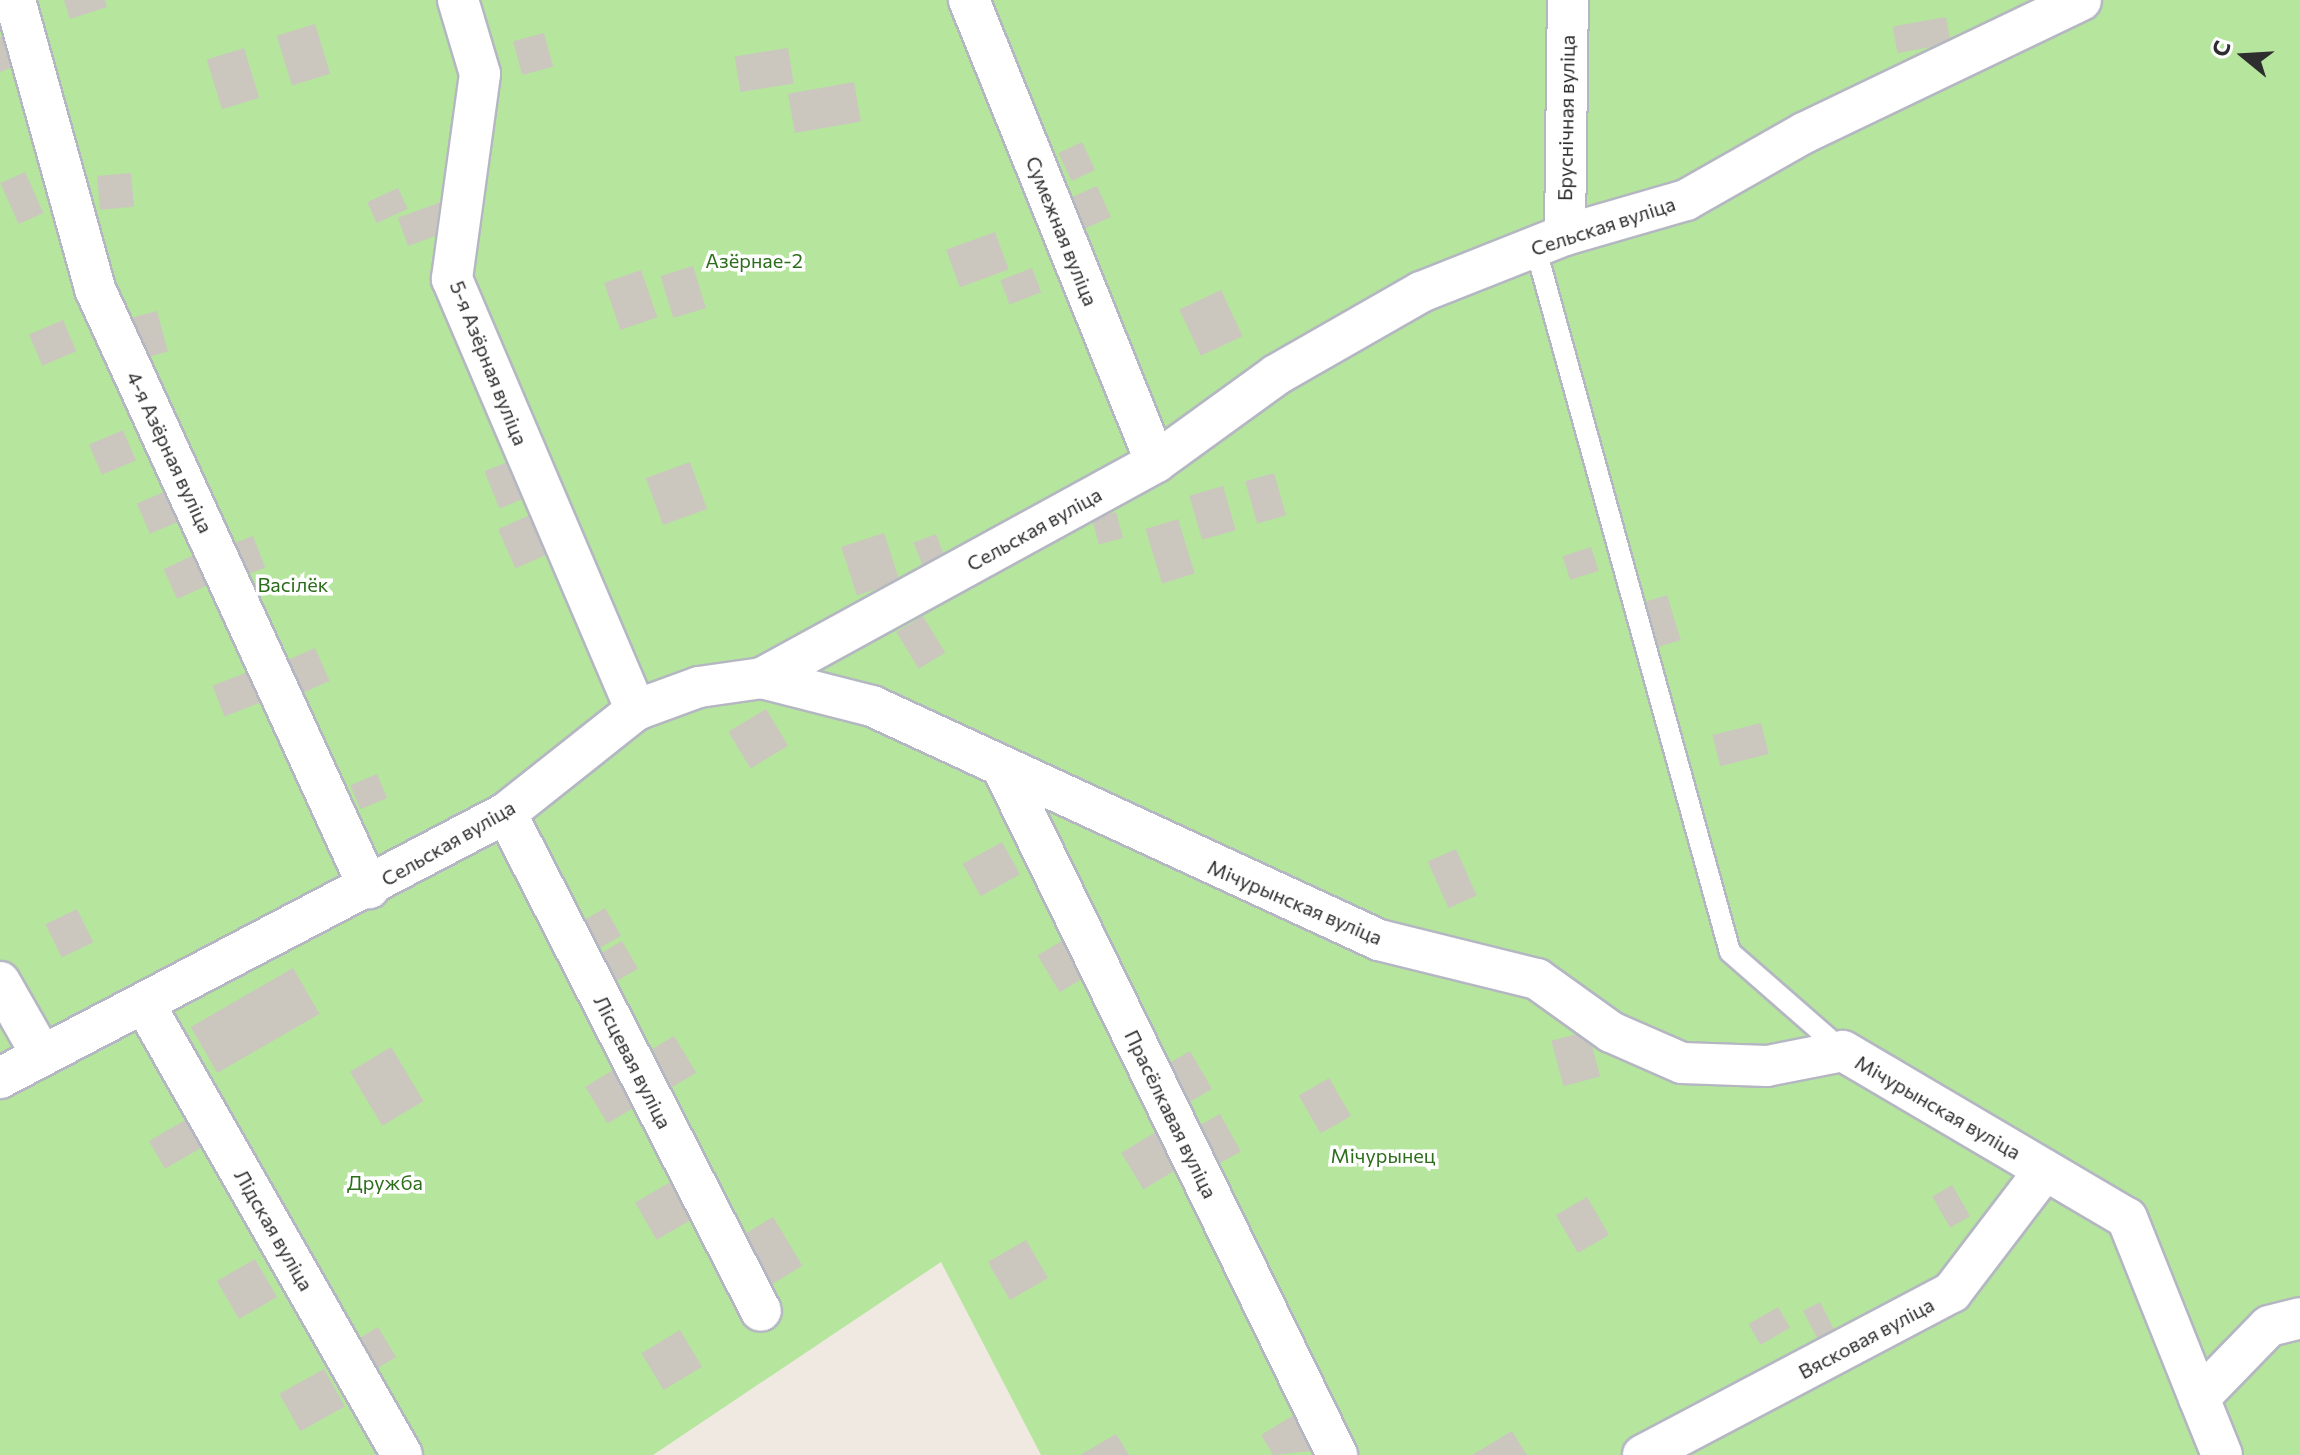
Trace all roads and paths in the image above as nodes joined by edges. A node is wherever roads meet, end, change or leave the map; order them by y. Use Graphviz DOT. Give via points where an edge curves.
graph roads {
  1 [pos="15,0"];
  2 [pos="458,0"];
  3 [pos="969,0"];
  4 [pos="1568,0"];
  5 [pos="2081,0"];
  6 [pos="1550,241"];
  7 [pos="1156,462"];
  8 [pos="762,678"];
  9 [pos="636,710"];
  10 [pos="1005,773"];
  11 [pos="506,813"];
  12 [pos="369,888"];
  13 [pos="0,982"];
  14 [pos="145,1005"];
  15 [pos="1843,1051"];
  16 [pos="41,1054"];
  17 [pos="0,1078"];
  18 [pos="2045,1170"];
  19 [pos="761,1311"];
  20 [pos="2300,1318"];
  21 [pos="2199,1398"];
  22 [pos="402,1455"];
  23 [pos="1337,1455"];
  24 [pos="1643,1455"];
  25 [pos="2222,1455"];
  1 -- 12 [label="street, 4-я Азёрная вуліца" via="95,289"];
  2 -- 9 [label="street, 5-я Азёрная вуліца" via="480,74 452,279"];
  3 -- 7 [label="street, Сумежная вуліца"];
  4 -- 6 [label="street, Бруснічная вуліца"];
  5 -- 6 [label="street, Сельская вуліца" via="1888,90 1686,200"];
  6 -- 7 [label="street, Сельская вуліца" via="1421,292 1276,375"];
  6 -- 15 [label="lane" via="1730,952"];
  7 -- 8 [label="street, Сельская вуліца"];
  8 -- 9 [label="street, Сельская вуліца" via="699,687"];
  8 -- 10 [label="street, Мічурынская вуліца" via="872,706"];
  9 -- 11 [label="street, Сельская вуліца"];
  10 -- 15 [label="street, Мічурынская вуліца" via="1379,940 1537,979 1611,1032 1682,1063 1767,1066"];
  10 -- 23 [label="street, Прасёлкавая вуліца"];
  11 -- 12 [label="street, Сельская вуліца"];
  11 -- 19 [label="street, Лісцевая вуліца"];
  12 -- 14 [label="street, Сельская вуліца"];
  13 -- 16 [label="street"];
  14 -- 16 [label="street, Сельская вуліца"];
  14 -- 22 [label="street, Лідская вуліца"];
  15 -- 18 [label="street, Мічурынская вуліца"];
  16 -- 17 [label="street, Сельская вуліца"];
  18 -- 21 [label="street, Мічурынская вуліца" via="2127,1218"];
  18 -- 24 [label="street, Вясковая вуліца" via="1952,1292"];
  20 -- 21 [label="street" via="2269,1326"];
  21 -- 25 [label="street"];
}
